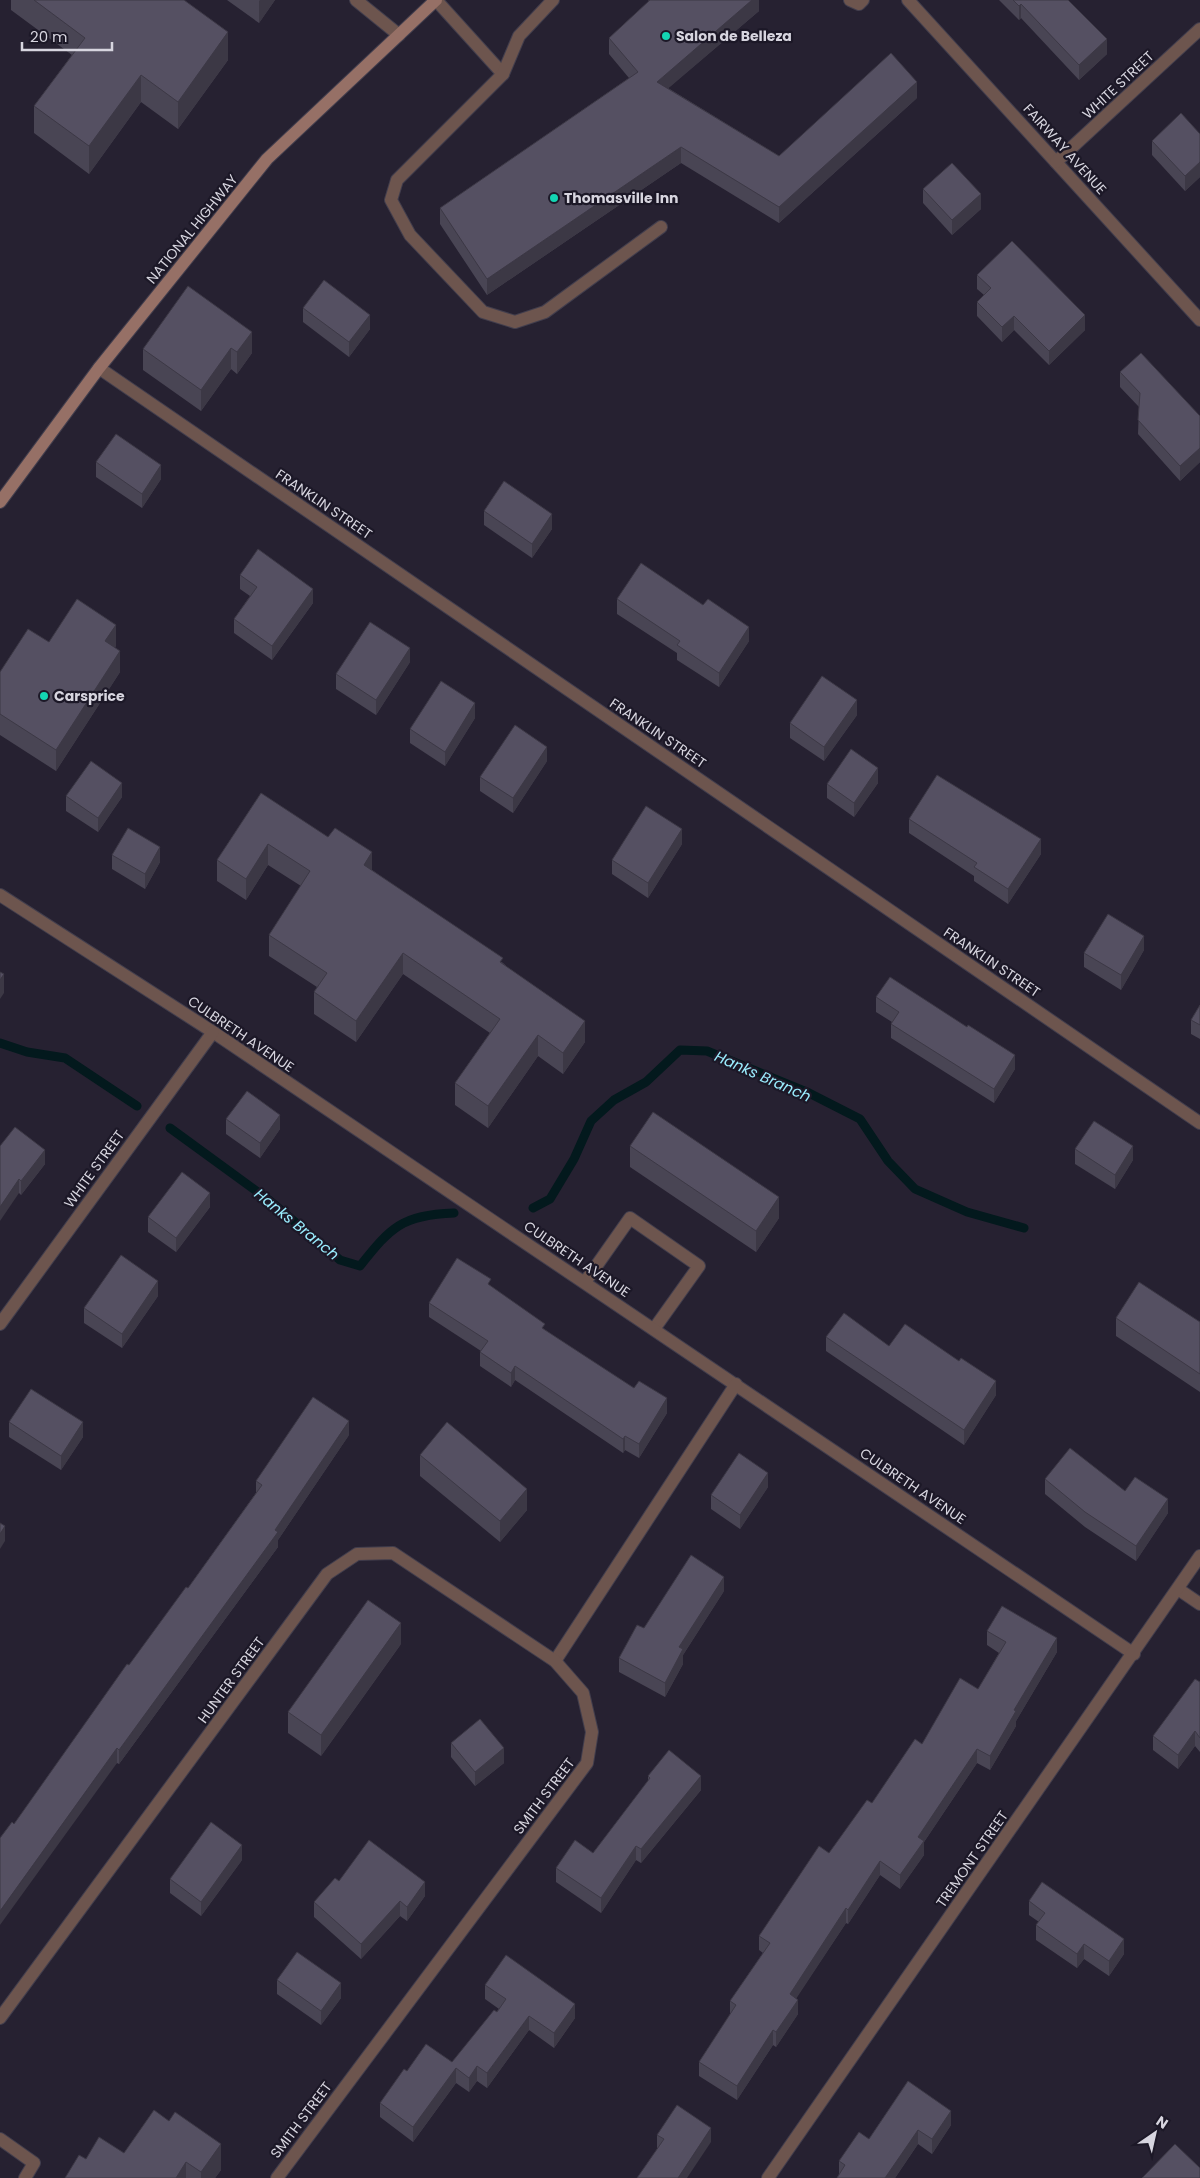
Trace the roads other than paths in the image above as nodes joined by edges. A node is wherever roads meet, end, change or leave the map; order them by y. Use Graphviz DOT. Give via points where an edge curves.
graph roads {
  1 [pos="356,0"];
  2 [pos="436,0"];
  3 [pos="553,0"];
  4 [pos="850,0"];
  5 [pos="863,0"];
  6 [pos="908,0"];
  7 [pos="1200,29"];
  8 [pos="398,35"];
  9 [pos="504,74"];
  10 [pos="1056,162"];
  11 [pos="661,226"];
  12 [pos="1200,320"];
  13 [pos="99,368"];
  14 [pos="0,502"];
  15 [pos="0,895"];
  16 [pos="213,1032"];
  17 [pos="1200,1123"];
  18 [pos="585,1282"];
  19 [pos="0,1324"];
  20 [pos="654,1329"];
  21 [pos="736,1384"];
  22 [pos="1200,1556"];
  23 [pos="1178,1589"];
  24 [pos="1200,1604"];
  25 [pos="1134,1654"];
  26 [pos="555,1661"];
  27 [pos="0,2018"];
  28 [pos="0,2139"];
  29 [pos="25,2178"];
  30 [pos="276,2178"];
  31 [pos="768,2178"];
  1 -- 8 [label="street"];
  2 -- 8 [label="main road, NATIONAL HIGHWAY"];
  2 -- 9 [label="street"];
  3 -- 9 [label="street" via="519,36"];
  4 -- 5 [label="street" via="859,4"];
  6 -- 10 [label="street, FAIRWAY AVENUE"];
  7 -- 10 [label="street, WHITE STREET"];
  8 -- 13 [label="main road, NATIONAL HIGHWAY" via="267,158"];
  9 -- 11 [label="street" via="397,180 391,200 410,235 483,312 515,322 545,312"];
  10 -- 12 [label="street, FAIRWAY AVENUE"];
  13 -- 14 [label="main road, NATIONAL HIGHWAY"];
  13 -- 17 [label="street, FRANKLIN STREET"];
  15 -- 16 [label="street, CULBRETH AVENUE"];
  16 -- 18 [label="street, CULBRETH AVENUE"];
  16 -- 19 [label="street, WHITE STREET"];
  18 -- 20 [label="street, CULBRETH AVENUE"];
  18 -- 20 [label="street" via="630,1218 699,1266"];
  20 -- 21 [label="street, CULBRETH AVENUE"];
  21 -- 25 [label="street, CULBRETH AVENUE"];
  21 -- 26 [label="street"];
  22 -- 23 [label="street, TREMONT STREET"];
  23 -- 24 [label="street"];
  23 -- 25 [label="street, TREMONT STREET"];
  25 -- 31 [label="street, TREMONT STREET"];
  26 -- 27 [label="street, HUNTER STREET" via="393,1553 357,1554 327,1574"];
  26 -- 30 [label="street, SMITH STREET" via="583,1693 592,1732 587,1763"];
  28 -- 29 [label="street" via="34,2163"];
}
